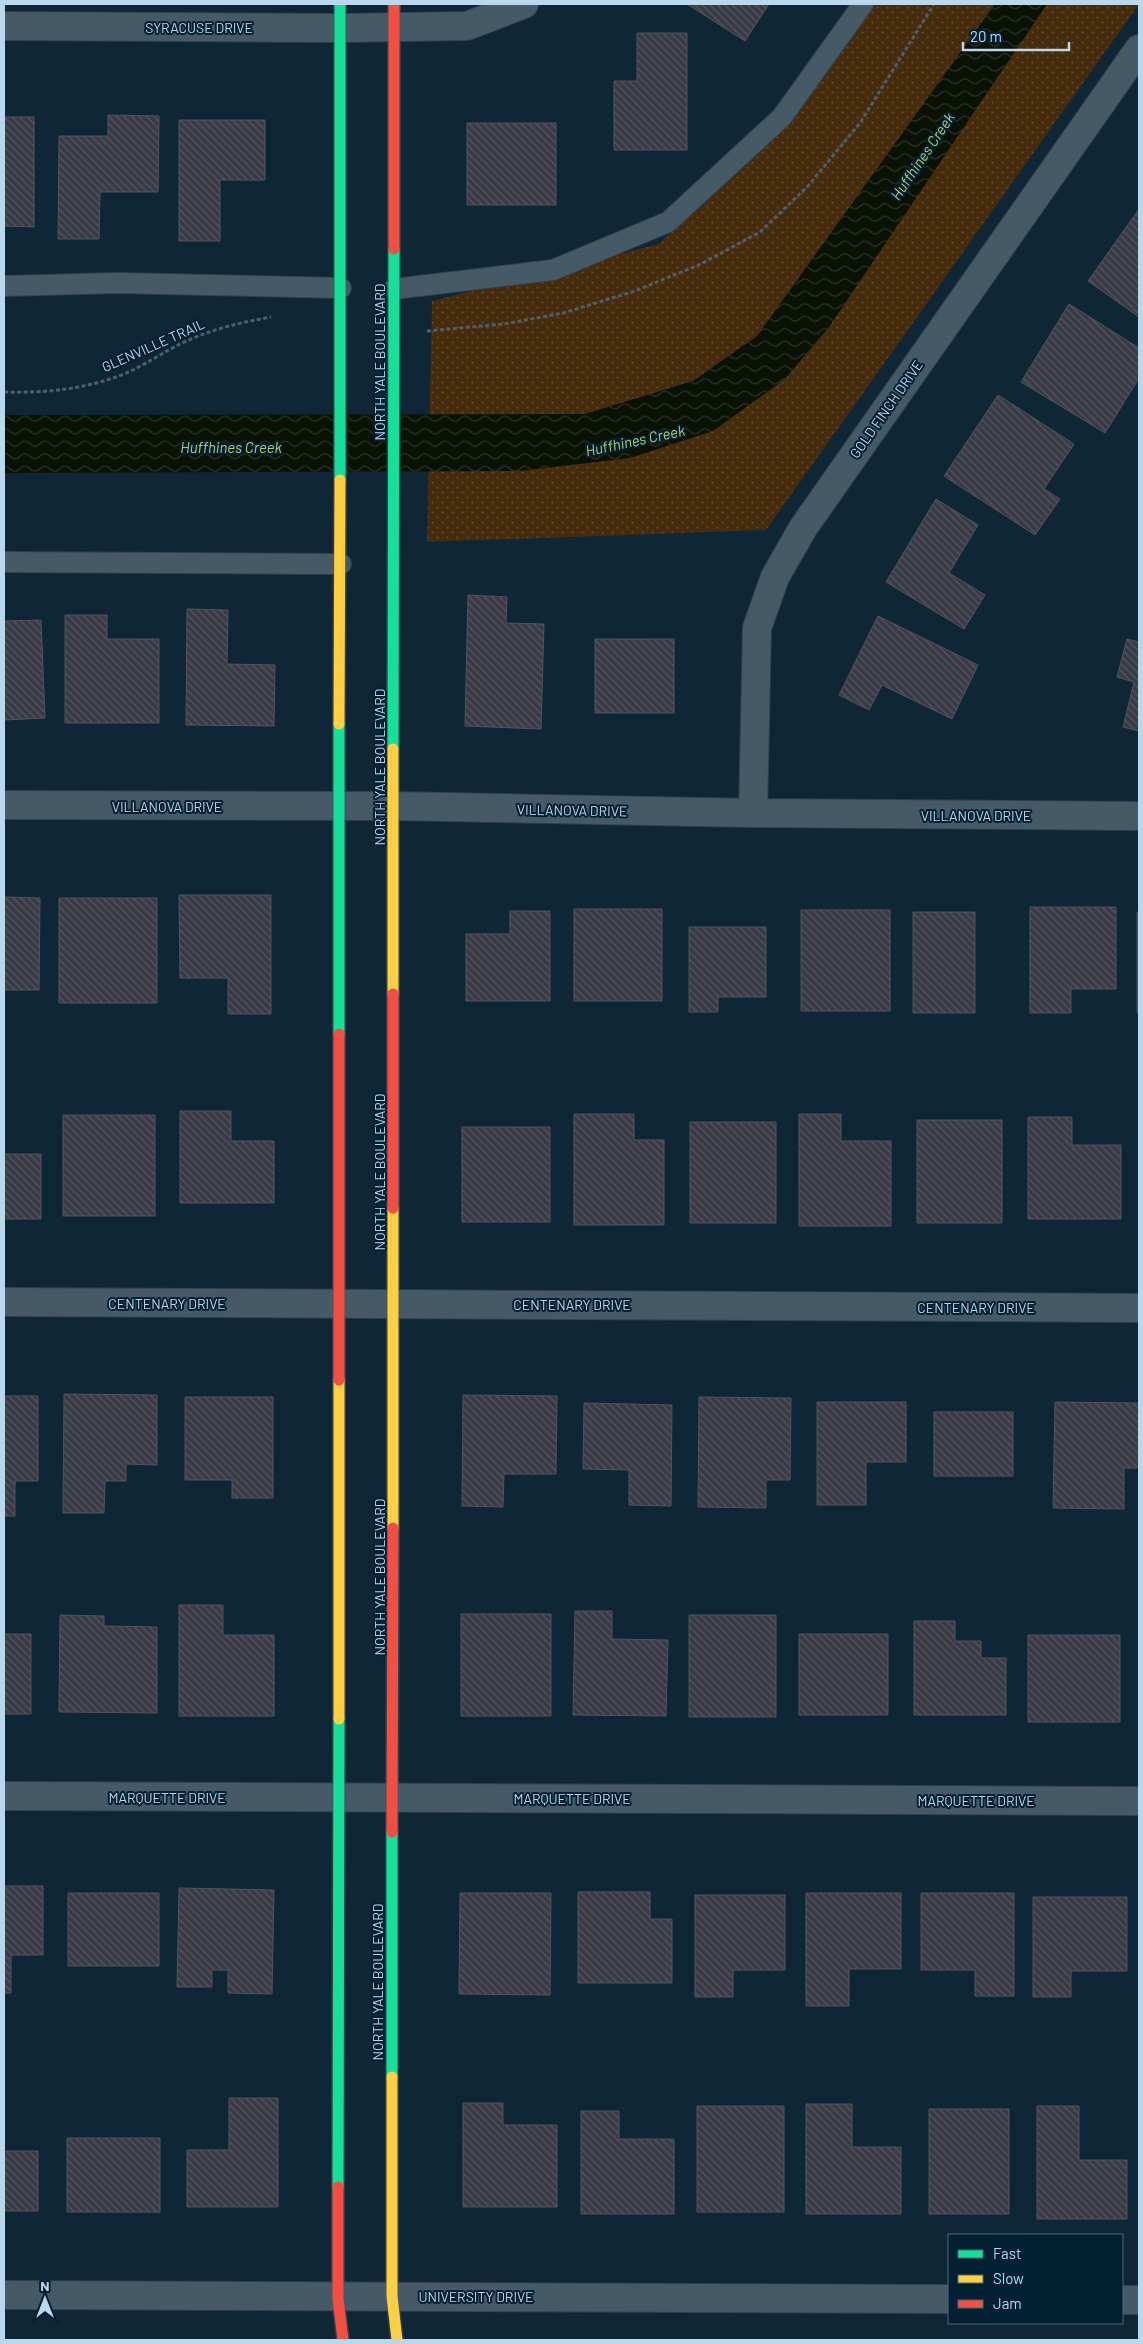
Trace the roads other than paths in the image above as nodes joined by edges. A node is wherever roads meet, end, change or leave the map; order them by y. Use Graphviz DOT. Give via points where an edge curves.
graph roads {
  1 [pos="524,4"];
  2 [pos="863,4"];
  3 [pos="340,16"];
  4 [pos="394,16"];
  5 [pos="4,26"];
  6 [pos="1139,48"];
  7 [pos="4,286"];
  8 [pos="341,288"];
  9 [pos="394,289"];
  10 [pos="4,562"];
  11 [pos="341,564"];
  12 [pos="4,805"];
  13 [pos="341,806"];
  14 [pos="394,806"];
  15 [pos="753,813"];
  16 [pos="1139,816"];
  17 [pos="4,1302"];
  18 [pos="341,1303"];
  19 [pos="394,1303"];
  20 [pos="1139,1308"];
  21 [pos="4,1796"];
  22 [pos="393,1796"];
  23 [pos="339,1797"];
  24 [pos="1139,1801"];
  25 [pos="4,2295"];
  26 [pos="392,2296"];
  27 [pos="338,2297"];
  28 [pos="948,2299"];
  29 [pos="1123,2300"];
  30 [pos="1139,2300"];
  31 [pos="343,2340"];
  32 [pos="397,2340"];
  1 -- 4 [label="street, SYRACUSE DRIVE" via="467,26"];
  2 -- 9 [label="lane" via="782,117 668,222 553,270"];
  3 -- 4 [label="street, SYRACUSE DRIVE"];
  3 -- 5 [label="street, SYRACUSE DRIVE"];
  3 -- 8 [label="street"];
  4 -- 9 [label="street, NORTH YALE BOULEVARD"];
  6 -- 15 [label="street, GOLD FINCH DRIVE" via="803,528 775,576 757,628"];
  7 -- 8 [label="lane" via="117,283"];
  8 -- 11 [label="street"];
  9 -- 14 [label="street, NORTH YALE BOULEVARD"];
  10 -- 11 [label="lane"];
  11 -- 13 [label="street"];
  12 -- 13 [label="street, VILLANOVA DRIVE"];
  13 -- 14 [label="street, VILLANOVA DRIVE"];
  13 -- 18 [label="street"];
  14 -- 15 [label="street, VILLANOVA DRIVE"];
  14 -- 19 [label="street, NORTH YALE BOULEVARD"];
  15 -- 16 [label="street, VILLANOVA DRIVE"];
  17 -- 18 [label="street, CENTENARY DRIVE"];
  18 -- 19 [label="street, CENTENARY DRIVE"];
  18 -- 23 [label="street"];
  19 -- 20 [label="street, CENTENARY DRIVE"];
  19 -- 22 [label="street, NORTH YALE BOULEVARD"];
  21 -- 23 [label="street, MARQUETTE DRIVE"];
  22 -- 23 [label="street, MARQUETTE DRIVE"];
  22 -- 24 [label="street, MARQUETTE DRIVE"];
  22 -- 26 [label="street, NORTH YALE BOULEVARD"];
  23 -- 27 [label="street"];
  25 -- 27 [label="street, UNIVERSITY DRIVE"];
  26 -- 27 [label="street, UNIVERSITY DRIVE"];
  26 -- 28 [label="street, UNIVERSITY DRIVE"];
  26 -- 32 [label="street, NORTH YALE BOULEVARD"];
  27 -- 31 [label="street"];
  29 -- 30 [label="street"];
}
